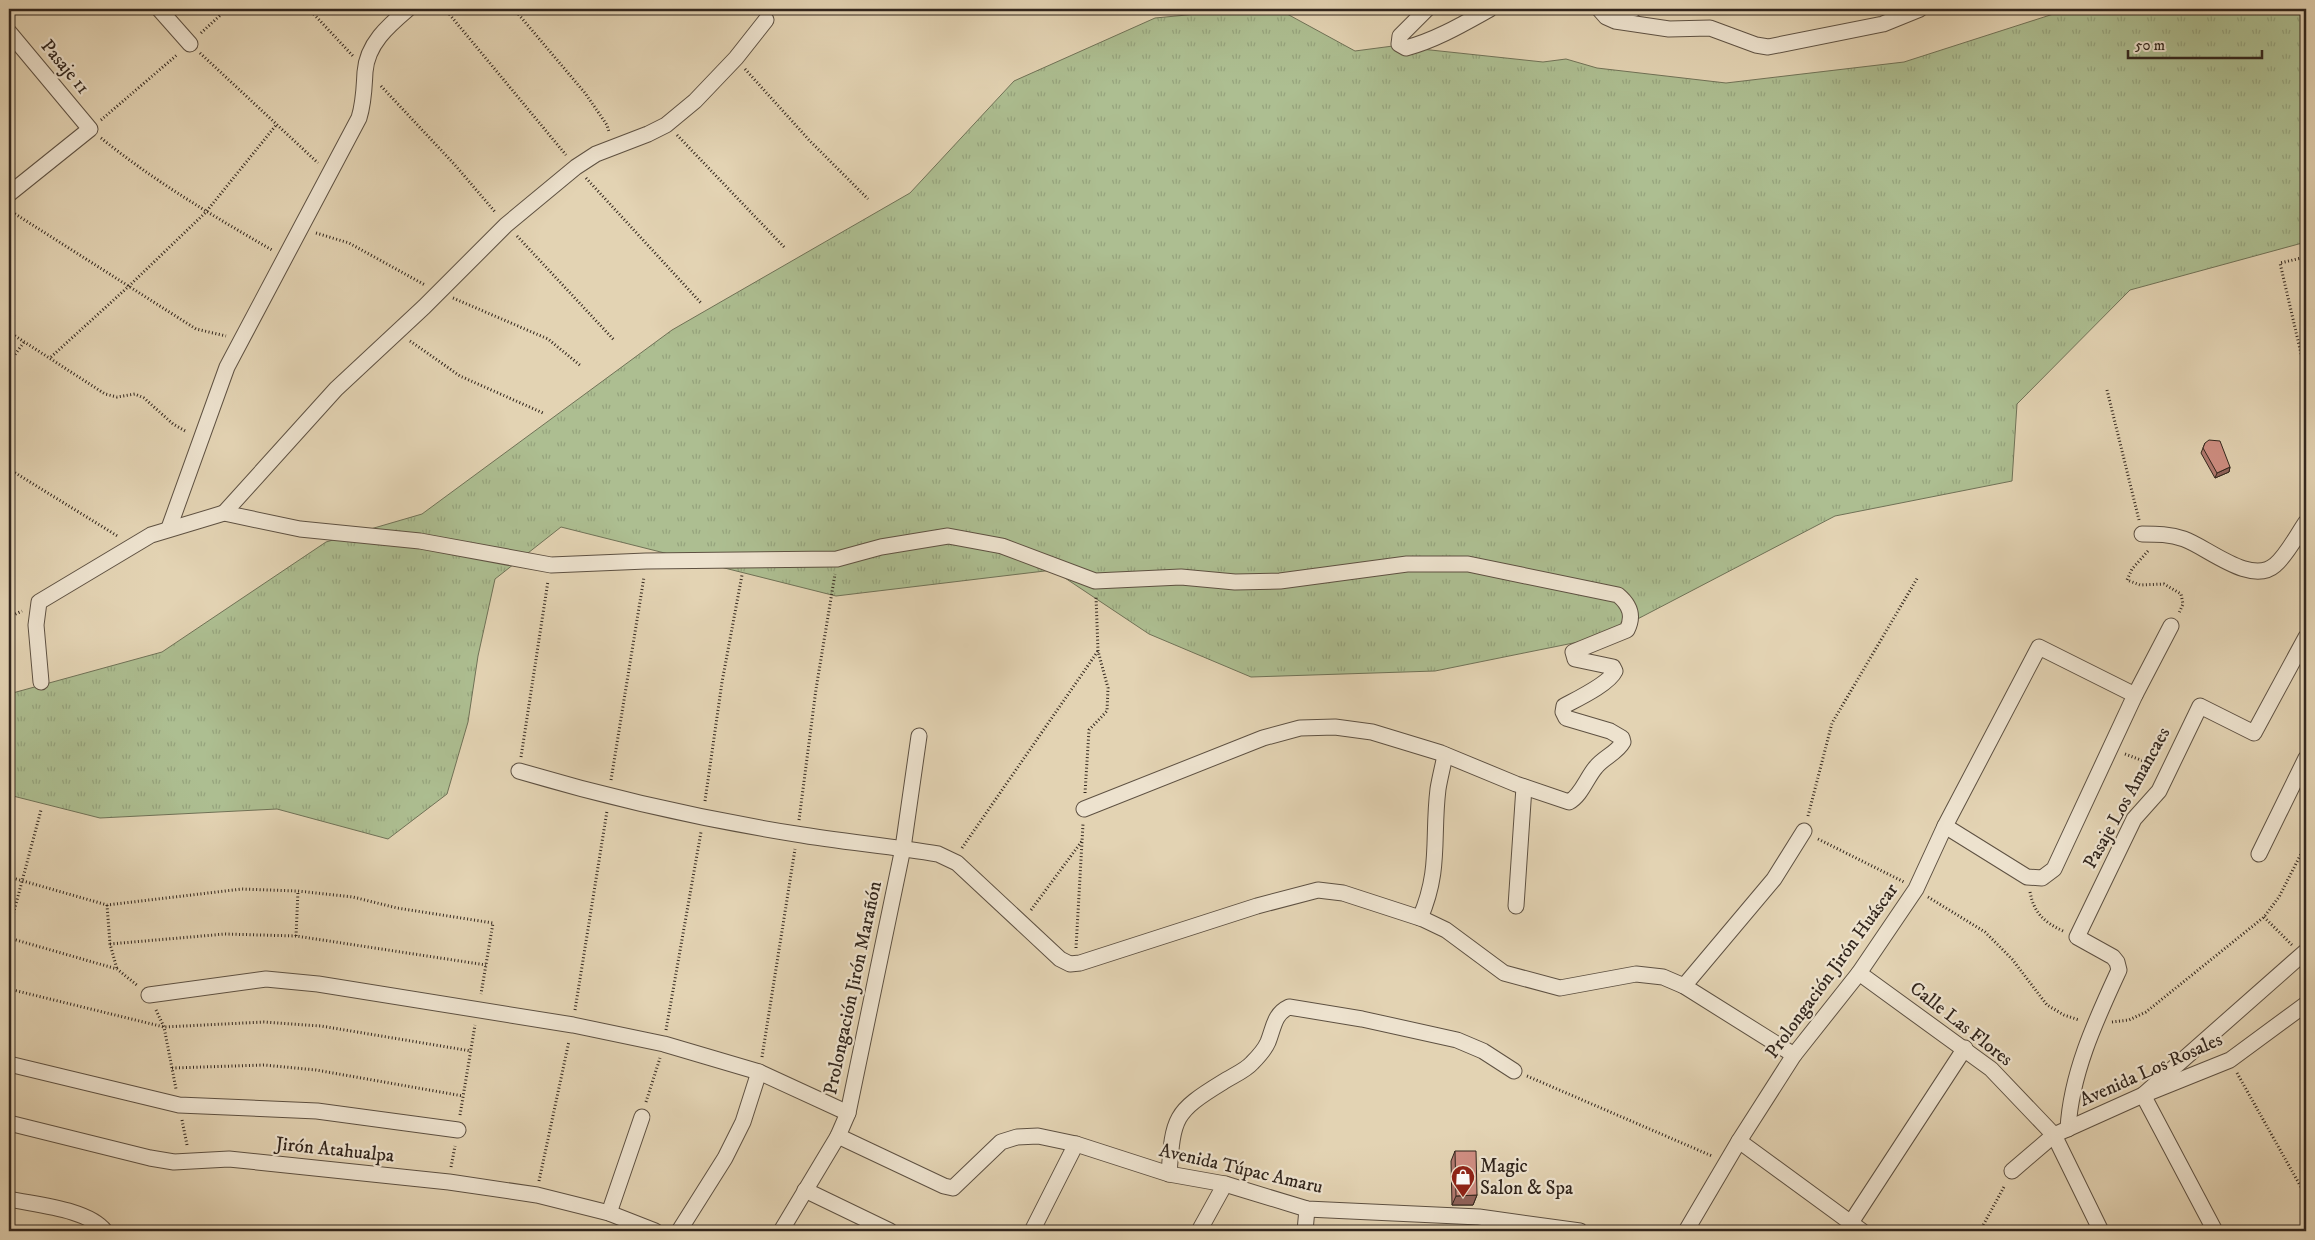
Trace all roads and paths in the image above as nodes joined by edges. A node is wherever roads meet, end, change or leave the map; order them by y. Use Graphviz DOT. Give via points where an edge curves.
graph roads {
  1 [pos="159,9"];
  2 [pos="227,9"];
  3 [pos="309,9"];
  4 [pos="408,9"];
  5 [pos="445,9"];
  6 [pos="514,9"];
  7 [pos="1427,9"];
  8 [pos="1490,9"];
  9 [pos="1599,9"];
  10 [pos="1614,9"];
  11 [pos="1634,9"];
  12 [pos="1920,9"];
  13 [pos="766,20"];
  14 [pos="9,32"];
  15 [pos="190,44"];
  16 [pos="736,58"];
  17 [pos="365,70"];
  18 [pos="277,124"];
  19 [pos="666,124"];
  20 [pos="90,129"];
  21 [pos="611,148"];
  22 [pos="576,167"];
  23 [pos="329,174"];
  24 [pos="9,194"];
  25 [pos="868,199"];
  26 [pos="9,210"];
  27 [pos="206,212"];
  28 [pos="506,225"];
  29 [pos="785,248"];
  30 [pos="2306,256"];
  31 [pos="285,257"];
  32 [pos="129,286"];
  33 [pos="701,303"];
  34 [pos="9,332"];
  35 [pos="398,332"];
  36 [pos="241,338"];
  37 [pos="614,340"];
  38 [pos="24,342"];
  39 [pos="51,357"];
  40 [pos="9,363"];
  41 [pos="2306,375"];
  42 [pos="2107,390"];
  43 [pos="543,413"];
  44 [pos="201,439"];
  45 [pos="9,469"];
  46 [pos="224,513"];
  47 [pos="2306,522"];
  48 [pos="169,528"];
  49 [pos="2142,534"];
  50 [pos="2164,534"];
  51 [pos="132,545"];
  52 [pos="837,558"];
  53 [pos="744,560"];
  54 [pos="646,561"];
  55 [pos="551,565"];
  56 [pos="1918,577"];
  57 [pos="1095,581"];
  58 [pos="2171,626"];
  59 [pos="2306,637"];
  60 [pos="1098,651"];
  61 [pos="41,682"];
  62 [pos="2135,695"];
  63 [pos="919,736"];
  64 [pos="2110,748"];
  65 [pos="1446,755"];
  66 [pos="2306,758"];
  67 [pos="519,771"];
  68 [pos="2169,771"];
  69 [pos="1524,787"];
  70 [pos="609,798"];
  71 [pos="1084,809"];
  72 [pos="42,810"];
  73 [pos="703,818"];
  74 [pos="1945,826"];
  75 [pos="1804,832"];
  76 [pos="797,835"];
  77 [pos="1082,840"];
  78 [pos="2306,844"];
  79 [pos="903,848"];
  80 [pos="2259,854"];
  81 [pos="953,861"];
  82 [pos="2027,877"];
  83 [pos="9,878"];
  84 [pos="22,881"];
  85 [pos="1916,888"];
  86 [pos="298,891"];
  87 [pos="107,905"];
  88 [pos="1516,906"];
  89 [pos="2264,917"];
  90 [pos="1420,918"];
  91 [pos="1022,923"];
  92 [pos="9,930"];
  93 [pos="296,936"];
  94 [pos="2076,937"];
  95 [pos="9,938"];
  96 [pos="110,944"];
  97 [pos="2305,955"];
  98 [pos="1075,963"];
  99 [pos="486,965"];
  100 [pos="117,969"];
  101 [pos="1859,973"];
  102 [pos="1684,986"];
  103 [pos="9,989"];
  104 [pos="149,995"];
  105 [pos="2306,1004"];
  106 [pos="478,1011"];
  107 [pos="573,1025"];
  108 [pos="2094,1025"];
  109 [pos="164,1027"];
  110 [pos="664,1044"];
  111 [pos="1965,1048"];
  112 [pos="471,1051"];
  113 [pos="1794,1055"];
  114 [pos="2230,1060"];
  115 [pos="9,1064"];
  116 [pos="171,1068"];
  117 [pos="1514,1071"];
  118 [pos="759,1072"];
  119 [pos="2142,1095"];
  120 [pos="464,1096"];
  121 [pos="179,1105"];
  122 [pos="848,1113"];
  123 [pos="642,1117"];
  124 [pos="9,1123"];
  125 [pos="2068,1129"];
  126 [pos="458,1130"];
  127 [pos="2054,1135"];
  128 [pos="838,1136"];
  129 [pos="1739,1141"];
  130 [pos="1076,1144"];
  131 [pos="190,1162"];
  132 [pos="1726,1162"];
  133 [pos="2012,1171"];
  134 [pos="1169,1174"];
  135 [pos="449,1182"];
  136 [pos="1225,1184"];
  137 [pos="805,1190"];
  138 [pos="537,1195"];
  139 [pos="2306,1196"];
  140 [pos="9,1199"];
  141 [pos="1307,1209"];
  142 [pos="609,1213"];
  143 [pos="1479,1224"];
  144 [pos="627,1226"];
  145 [pos="1856,1228"];
  146 [pos="105,1231"];
  147 [pos="655,1231"];
  148 [pos="679,1231"];
  149 [pos="781,1231"];
  150 [pos="890,1231"];
  151 [pos="1032,1231"];
  152 [pos="1199,1231"];
  153 [pos="1304,1231"];
  154 [pos="1580,1231"];
  155 [pos="1686,1231"];
  156 [pos="1980,1231"];
  157 [pos="2101,1231"];
  158 [pos="2215,1231"];
  1 -- 15 [label="street"];
  2 -- 15 [label="path"];
  3 -- 17 [label="path"];
  4 -- 17 [label="street" via="373,44"];
  5 -- 22 [label="path"];
  6 -- 21 [label="path" via="602,117 607,125"];
  7 -- 8 [label="street" via="1400,36 1399,44 1406,48 1418,45"];
  9 -- 12 [label="street" via="1615,21 1669,29 1710,28 1768,47 1883,24"];
  10 -- 11 [label="street"];
  13 -- 16 [label="street"];
  14 -- 20 [label="street, Pasaje 11"];
  15 -- 18 [label="path"];
  15 -- 20 [label="path"];
  16 -- 19 [label="street" via="695,101"];
  16 -- 25 [label="path"];
  17 -- 23 [label="street" via="365,101"];
  17 -- 28 [label="path" via="455,165"];
  18 -- 23 [label="path"];
  18 -- 27 [label="path"];
  19 -- 21 [label="street"];
  19 -- 29 [label="path"];
  20 -- 24 [label="street"];
  20 -- 27 [label="path" via="131,162"];
  21 -- 22 [label="street"];
  22 -- 28 [label="street"];
  22 -- 33 [label="path"];
  23 -- 31 [label="street"];
  26 -- 32 [label="path"];
  27 -- 31 [label="path"];
  27 -- 32 [label="path"];
  28 -- 35 [label="street"];
  28 -- 37 [label="path"];
  30 -- 41 [label="path" via="2280,263"];
  31 -- 36 [label="street"];
  32 -- 36 [label="path" via="196,329"];
  32 -- 39 [label="path"];
  34 -- 38 [label="path"];
  35 -- 43 [label="path" via="460,376"];
  35 -- 46 [label="street" via="336,389"];
  36 -- 44 [label="street"];
  38 -- 39 [label="path"];
  38 -- 40 [label="path"];
  39 -- 44 [label="path" via="105,394 117,397 135,394 144,398 173,424"];
  42 -- 49 [label="path"];
  44 -- 48 [label="street"];
  45 -- 51 [label="path"];
  46 -- 48 [label="street"];
  46 -- 55 [label="street" via="300,529 420,541"];
  47 -- 50 [label="street" via="2275,565 2265,571 2252,572 2184,539"];
  48 -- 51 [label="street"];
  49 -- 50 [label="street"];
  50 -- 58 [label="path" via="2132,569 2128,580 2140,586 2164,584 2181,594 2183,604"];
  51 -- 61 [label="street" via="38,602 36,625"];
  52 -- 53 [label="street"];
  52 -- 57 [label="street" via="948,536 1002,546"];
  52 -- 76 [label="path"];
  53 -- 54 [label="street"];
  53 -- 73 [label="path" via="722,682"];
  54 -- 55 [label="street"];
  54 -- 70 [label="path"];
  55 -- 67 [label="path"];
  56 -- 75 [label="path" via="1832,723"];
  57 -- 60 [label="path"];
  57 -- 69 [label="street" via="1181,577 1235,582 1280,581 1407,564 1468,564 1618,595 1631,611 1631,622 1626,630 1573,652 1575,659 1613,667 1613,676 1564,706 1563,712 1566,718 1610,731 1623,742 1598,764 1569,802"];
  58 -- 62 [label="street"];
  59 -- 68 [label="street, Pasaje Los Amancaes" via="2254,732 2200,706"];
  60 -- 71 [label="path" via="1108,688 1107,711 1089,730"];
  60 -- 81 [label="path"];
  62 -- 64 [label="street"];
  62 -- 74 [label="street, Prolongación Jirón Huáscar" via="2039,647"];
  63 -- 79 [label="street, Prolongación Jirón Marañón"];
  64 -- 68 [label="path"];
  64 -- 82 [label="street" via="2054,870 2042,878"];
  65 -- 69 [label="street"];
  65 -- 71 [label="street" via="1372,732 1300,728 1263,738"];
  65 -- 90 [label="street" via="1438,788 1435,870 1430,895"];
  66 -- 80 [label="street"];
  67 -- 70 [label="street"];
  68 -- 94 [label="street, Pasaje Los Amancaes" via="2159,792 2134,819"];
  69 -- 88 [label="street"];
  70 -- 73 [label="street"];
  70 -- 107 [label="path"];
  71 -- 77 [label="path"];
  72 -- 84 [label="path"];
  73 -- 76 [label="street"];
  73 -- 110 [label="path"];
  74 -- 82 [label="street"];
  74 -- 85 [label="street, Prolongación Jirón Huáscar"];
  75 -- 85 [label="path"];
  75 -- 102 [label="street" via="1774,879"];
  76 -- 79 [label="street"];
  76 -- 118 [label="path"];
  77 -- 91 [label="path"];
  77 -- 98 [label="path"];
  78 -- 89 [label="path" via="2279,897"];
  79 -- 81 [label="street" via="938,854"];
  79 -- 122 [label="street, Prolongación Jirón Marañón"];
  81 -- 91 [label="street"];
  82 -- 94 [label="path" via="2033,907 2048,924"];
  83 -- 84 [label="path"];
  84 -- 87 [label="path"];
  84 -- 92 [label="path"];
  85 -- 101 [label="street, Prolongación Jirón Huáscar"];
  85 -- 108 [label="path" via="1985,932 2012,958 2047,1005 2064,1015"];
  86 -- 87 [label="path" via="242,889"];
  86 -- 93 [label="path"];
  86 -- 99 [label="path" via="353,897 397,908 493,923"];
  87 -- 96 [label="path"];
  89 -- 97 [label="path"];
  89 -- 108 [label="path" via="2146,1012 2129,1020"];
  90 -- 98 [label="street" via="1344,893 1318,890"];
  90 -- 102 [label="street" via="1446,930 1504,973 1560,988 1636,974 1664,976"];
  91 -- 98 [label="street" via="1060,959"];
  93 -- 96 [label="path" via="225,934"];
  93 -- 99 [label="path"];
  94 -- 108 [label="street" via="2113,957 2119,970"];
  95 -- 100 [label="path"];
  96 -- 100 [label="path"];
  97 -- 119 [label="street"];
  99 -- 106 [label="path"];
  100 -- 104 [label="path"];
  101 -- 111 [label="street, Calle Las Flores"];
  101 -- 113 [label="street, Prolongación Jirón Huáscar"];
  102 -- 113 [label="street"];
  103 -- 109 [label="path"];
  104 -- 106 [label="street" via="266,979 318,984"];
  104 -- 109 [label="path"];
  105 -- 114 [label="street, Avenida Los Rosales"];
  106 -- 107 [label="street"];
  106 -- 112 [label="path"];
  107 -- 110 [label="street"];
  107 -- 138 [label="path"];
  108 -- 125 [label="street" via="2069,1105"];
  109 -- 112 [label="path" via="264,1022 321,1026"];
  109 -- 116 [label="path"];
  110 -- 118 [label="street"];
  110 -- 123 [label="path"];
  111 -- 127 [label="street, Calle Las Flores" via="1991,1069"];
  111 -- 145 [label="street"];
  112 -- 120 [label="path"];
  113 -- 129 [label="street, Prolongación Jirón Huáscar"];
  114 -- 119 [label="street, Avenida Los Rosales"];
  114 -- 139 [label="path"];
  115 -- 121 [label="street"];
  116 -- 120 [label="path" via="264,1065 316,1070"];
  116 -- 121 [label="path"];
  117 -- 132 [label="path"];
  117 -- 134 [label="street" via="1483,1051 1457,1040 1289,1007 1281,1011 1275,1020 1268,1044 1250,1066 1191,1101 1179,1116 1172,1136"];
  118 -- 122 [label="street"];
  118 -- 148 [label="street" via="743,1122 725,1158"];
  119 -- 125 [label="street, Avenida Los Rosales"];
  119 -- 158 [label="street"];
  120 -- 126 [label="path"];
  121 -- 126 [label="street" via="317,1111"];
  121 -- 131 [label="path"];
  122 -- 128 [label="street, Prolongación Jirón Marañón"];
  123 -- 142 [label="street"];
  124 -- 131 [label="street, Jirón Atahualpa" via="150,1158"];
  125 -- 127 [label="street, Avenida Los Rosales"];
  126 -- 135 [label="path"];
  127 -- 133 [label="street, Avenida Los Rosales"];
  127 -- 157 [label="street, Calle Las Flores"];
  128 -- 130 [label="street, Avenida Túpac Amaru" via="953,1188 1001,1142 1038,1136"];
  128 -- 137 [label="street, Prolongación Jirón Marañón"];
  129 -- 132 [label="street, Prolongación Jirón Huáscar"];
  129 -- 145 [label="street"];
  130 -- 134 [label="street, Avenida Túpac Amaru"];
  130 -- 151 [label="street"];
  131 -- 135 [label="street, Jirón Atahualpa" via="229,1159"];
  132 -- 155 [label="street, Prolongación Jirón Huáscar"];
  133 -- 156 [label="path"];
  134 -- 136 [label="street, Avenida Túpac Amaru"];
  135 -- 138 [label="street, Jirón Atahualpa"];
  136 -- 141 [label="street, Avenida Túpac Amaru"];
  136 -- 152 [label="street"];
  137 -- 149 [label="street, Prolongación Jirón Marañón"];
  137 -- 150 [label="street"];
  138 -- 142 [label="street, Jirón Atahualpa"];
  140 -- 146 [label="street" via="87,1216"];
  141 -- 143 [label="street, Avenida Túpac Amaru"];
  141 -- 153 [label="street"];
  142 -- 144 [label="street, Jirón Atahualpa"];
  143 -- 154 [label="street, Avenida Túpac Amaru"];
  144 -- 147 [label="street, Jirón Atahualpa"];
}
